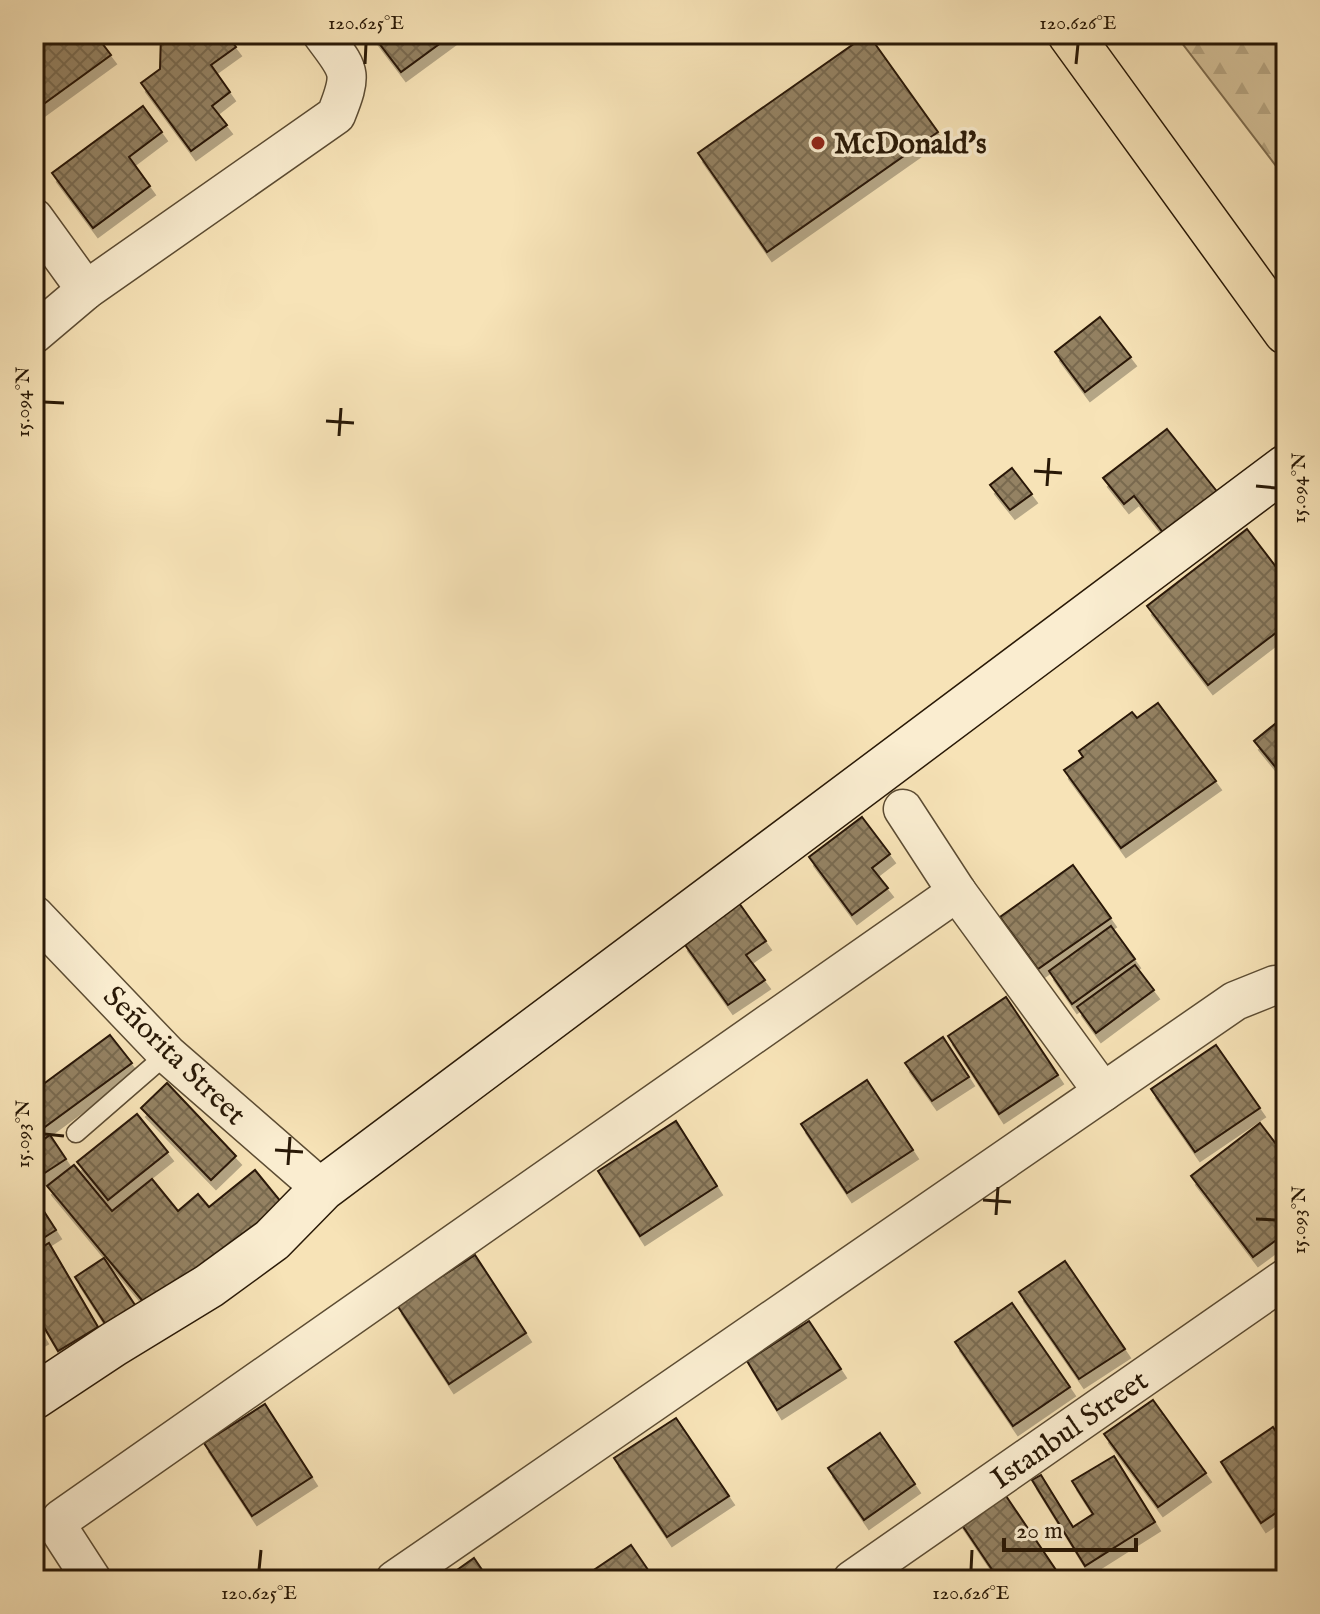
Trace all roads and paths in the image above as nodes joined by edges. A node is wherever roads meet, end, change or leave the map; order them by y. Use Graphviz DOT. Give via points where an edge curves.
graph roads {
  1 [pos="322,34"];
  2 [pos="1070,34"];
  3 [pos="34,218"];
  4 [pos="86,290"];
  5 [pos="1286,332"];
  6 [pos="34,334"];
  7 [pos="1286,467"];
  8 [pos="903,809"];
  9 [pos="957,892"];
  10 [pos="34,915"];
  11 [pos="1286,985"];
  12 [pos="167,1054"];
  13 [pos="1103,1092"];
  14 [pos="76,1133"];
  15 [pos="322,1189"];
  16 [pos="1286,1278"];
  17 [pos="34,1397"];
  18 [pos="92,1580"];
  19 [pos="395,1580"];
  20 [pos="852,1580"];
  1 -- 4 [label="street" via="346,67 347,87 336,115"];
  2 -- 5 [label="highway"];
  3 -- 4 [label="street"];
  4 -- 6 [label="street"];
  7 -- 15 [label="street"];
  8 -- 9 [label="street"];
  9 -- 13 [label="street"];
  9 -- 18 [label="street" via="61,1519 57,1526"];
  10 -- 12 [label="street, Señorita Street"];
  11 -- 13 [label="street" via="1235,1001"];
  12 -- 14 [label="lane"];
  12 -- 15 [label="street, Señorita Street"];
  13 -- 19 [label="street"];
  15 -- 17 [label="street" via="272,1240 209,1286"];
  16 -- 20 [label="street, Istanbul Street"];
}
